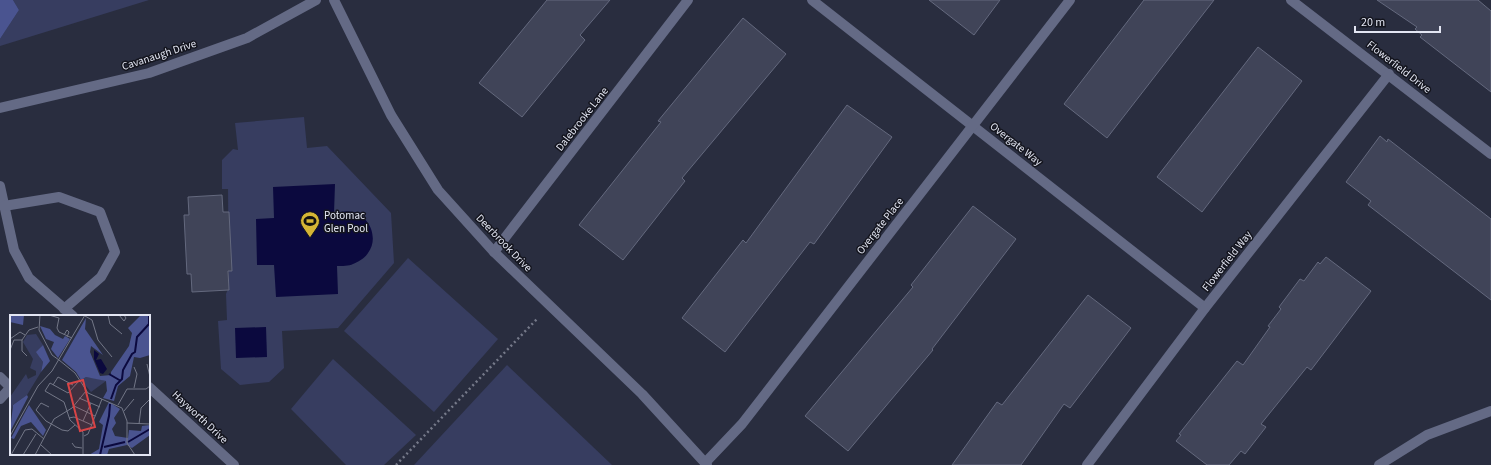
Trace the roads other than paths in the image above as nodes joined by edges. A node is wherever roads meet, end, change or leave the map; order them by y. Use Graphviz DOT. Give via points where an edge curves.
graph roads {
  1 [pos="316,0"];
  2 [pos="334,0"];
  3 [pos="688,0"];
  4 [pos="812,0"];
  5 [pos="1070,0"];
  6 [pos="1291,0"];
  7 [pos="1389,74"];
  8 [pos="0,108"];
  9 [pos="972,125"];
  10 [pos="1491,154"];
  11 [pos="0,186"];
  12 [pos="4,206"];
  13 [pos="494,252"];
  14 [pos="1205,308"];
  15 [pos="64,309"];
  16 [pos="72,315"];
  17 [pos="0,377"];
  18 [pos="10,387"];
  19 [pos="150,388"];
  20 [pos="10,389"];
  21 [pos="0,399"];
  22 [pos="1491,411"];
  23 [pos="706,464"];
  24 [pos="234,465"];
  25 [pos="1087,465"];
  26 [pos="1379,465"];
  1 -- 8 [label="street, Cavanaugh Drive" via="247,38 149,72"];
  2 -- 13 [label="street, Deerbrook Drive" via="391,115 422,165 438,190"];
  3 -- 13 [label="street, Dalebrooke Lane"];
  4 -- 9 [label="street, Overgate Way"];
  5 -- 9 [label="street, Overgate Place"];
  6 -- 7 [label="street, Flowerfield Drive"];
  7 -- 10 [label="street, Flowerfield Drive"];
  7 -- 14 [label="street, Flowerfield Way"];
  9 -- 14 [label="street, Overgate Way"];
  9 -- 23 [label="street, Overgate Place" via="742,424"];
  11 -- 12 [label="street"];
  12 -- 15 [label="street" via="14,250 29,278"];
  12 -- 15 [label="street" via="59,197 100,212 115,252 101,277"];
  13 -- 23 [label="street, Deerbrook Drive" via="642,394"];
  14 -- 25 [label="street, Flowerfield Way"];
  15 -- 16 [label="street"];
  17 -- 18 [label="street"];
  19 -- 24 [label="street, Hayworth Drive"];
  20 -- 21 [label="street"];
  22 -- 26 [label="street" via="1427,435"];
}
